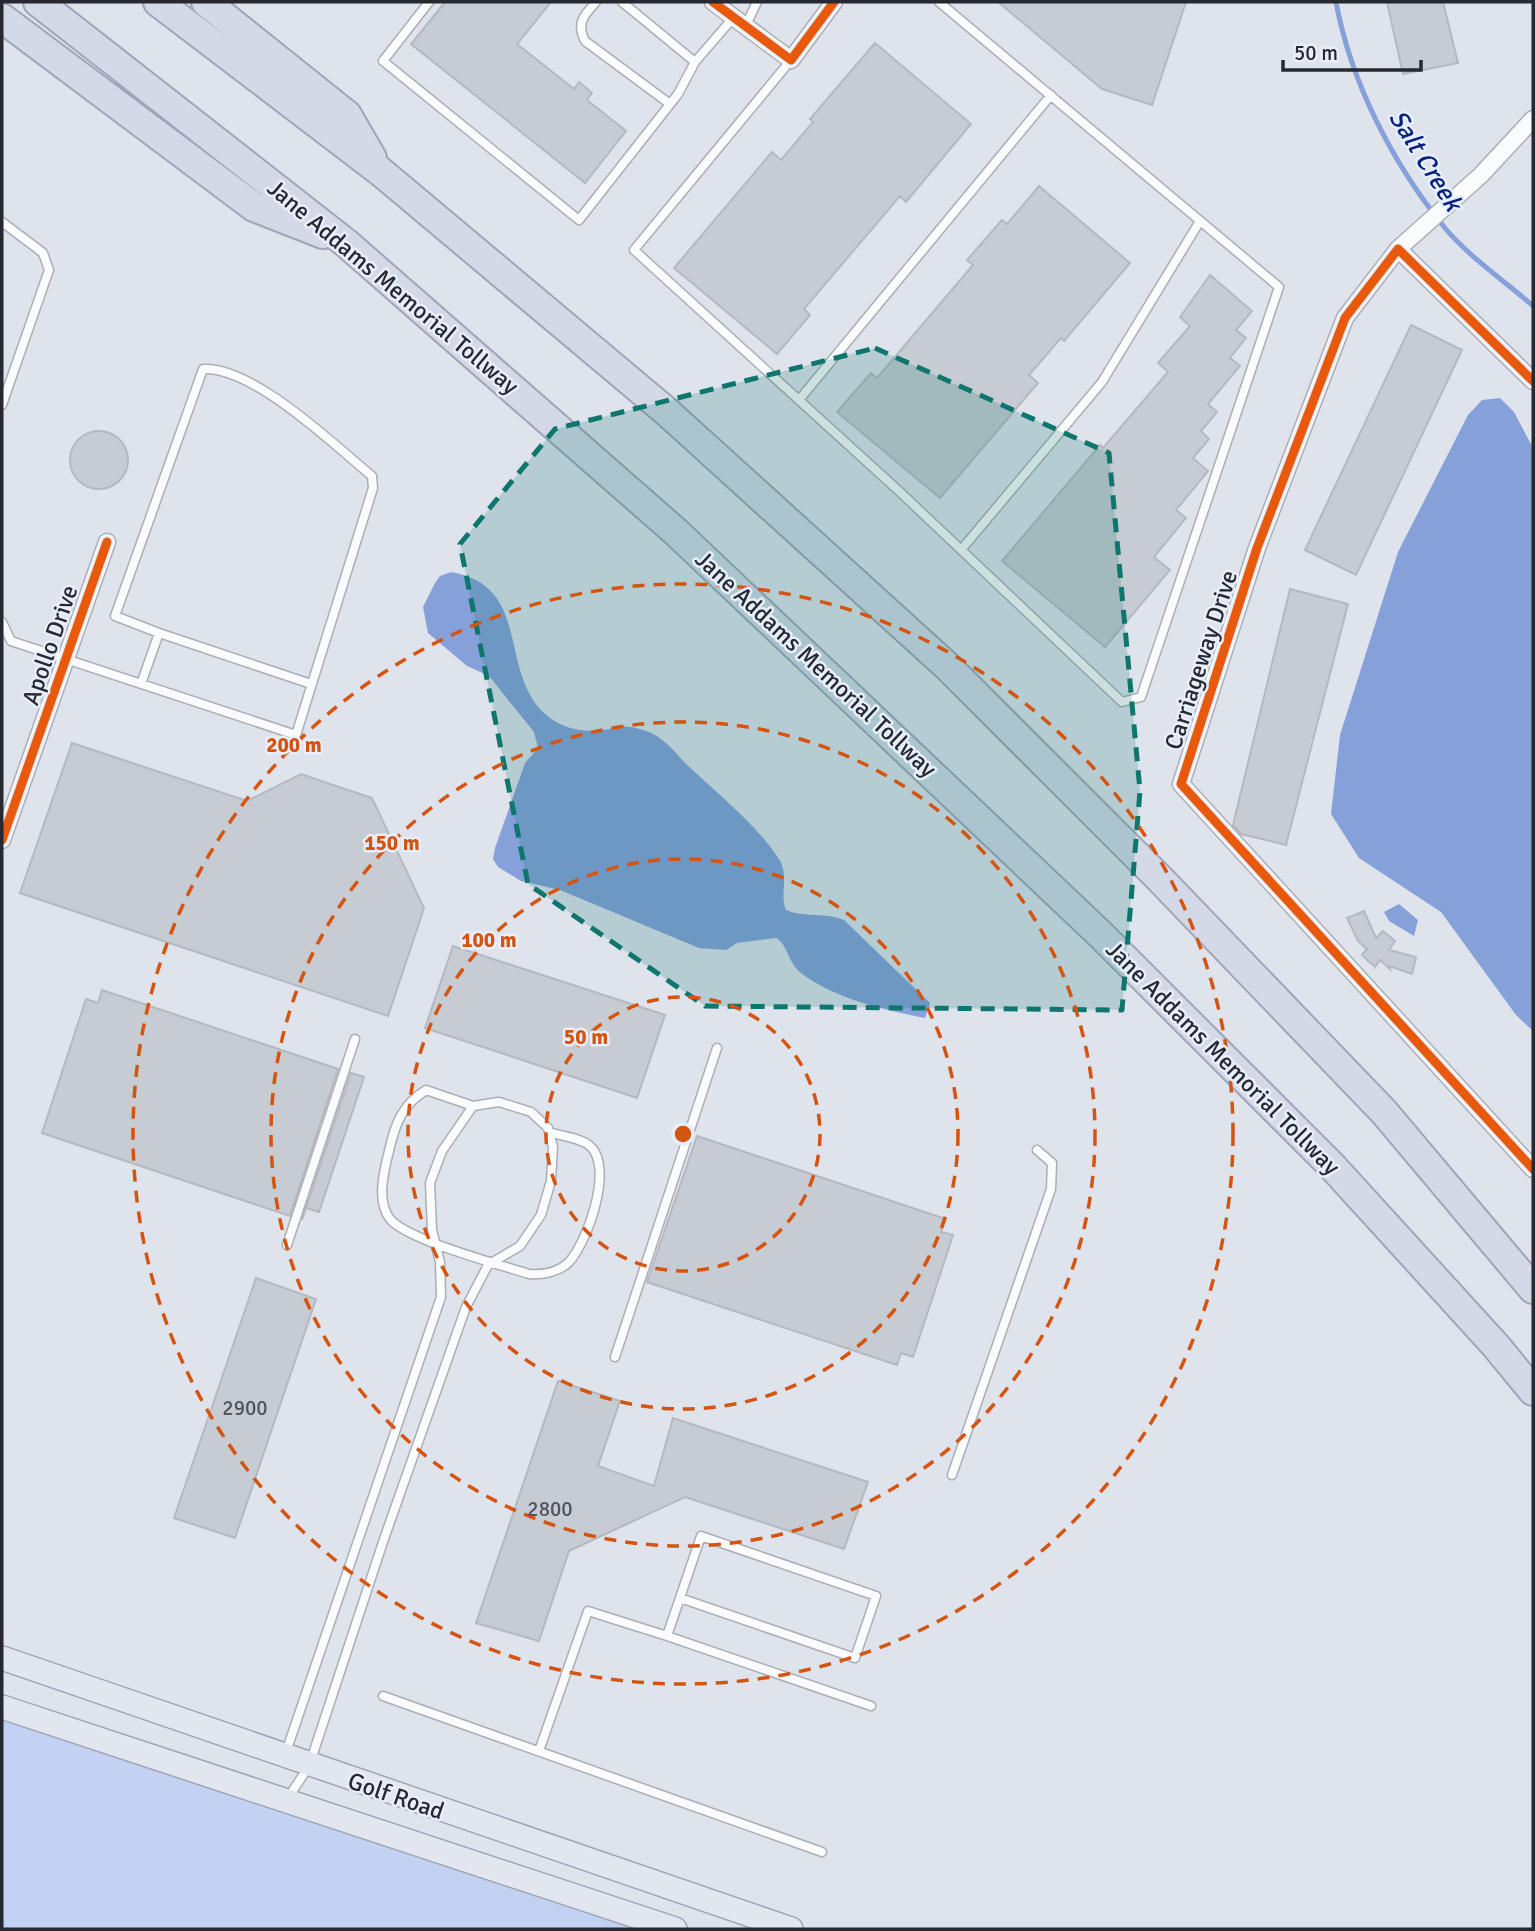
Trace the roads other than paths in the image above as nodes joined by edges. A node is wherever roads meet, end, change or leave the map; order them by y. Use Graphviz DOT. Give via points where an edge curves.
graph roads {
  1 [pos="38,2"];
  2 [pos="158,2"];
  3 [pos="206,2"];
  4 [pos="429,2"];
  5 [pos="596,2"];
  6 [pos="622,2"];
  7 [pos="713,2"];
  8 [pos="757,2"];
  9 [pos="834,2"];
  10 [pos="939,2"];
  11 [pos="2,18"];
  12 [pos="739,22"];
  13 [pos="791,60"];
  14 [pos="695,61"];
  15 [pos="1051,96"];
  16 [pos="670,104"];
  17 [pos="1532,124"];
  18 [pos="381,172"];
  19 [pos="1200,221"];
  20 [pos="2,222"];
  21 [pos="346,243"];
  22 [pos="1398,249"];
  23 [pos="1533,381"];
  24 [pos="799,400"];
  25 [pos="2,405"];
  26 [pos="107,542"];
  27 [pos="961,550"];
  28 [pos="2,622"];
  29 [pos="159,633"];
  30 [pos="66,658"];
  31 [pos="141,684"];
  32 [pos="312,684"];
  33 [pos="3,831"];
  34 [pos="355,1039"];
  35 [pos="717,1048"];
  36 [pos="474,1106"];
  37 [pos="549,1132"];
  38 [pos="1037,1150"];
  39 [pos="1533,1169"];
  40 [pos="435,1243"];
  41 [pos="288,1245"];
  42 [pos="492,1262"];
  43 [pos="1533,1289"];
  44 [pos="614,1357"];
  45 [pos="1533,1391"];
  46 [pos="952,1475"];
  47 [pos="680,1598"];
  48 [pos="667,1636"];
  49 [pos="2,1658"];
  50 [pos="383,1696"];
  51 [pos="872,1706"];
  52 [pos="2,1707"];
  53 [pos="539,1751"];
  54 [pos="284,1758"];
  55 [pos="309,1766"];
  56 [pos="287,1801"];
  57 [pos="822,1852"];
  58 [pos="676,1929"];
  59 [pos="791,1929"];
  1 -- 21 [label="highway, Jane Addams Memorial Tollway"];
  2 -- 18 [label="highway"];
  3 -- 18 [label="highway" via="346,114"];
  4 -- 16 [label="lane" via="383,61 579,220"];
  5 -- 16 [label="lane" via="580,22 585,41"];
  6 -- 14 [label="lane"];
  7 -- 12 [label="street"];
  8 -- 12 [label="lane"];
  9 -- 13 [label="street"];
  10 -- 15 [label="lane"];
  11 -- 21 [label="highway" via="254,207"];
  12 -- 13 [label="street"];
  12 -- 14 [label="lane"];
  13 -- 24 [label="lane" via="634,250"];
  14 -- 16 [label="lane"];
  15 -- 19 [label="lane"];
  15 -- 24 [label="lane"];
  17 -- 22 [label="street, Carriageway Drive"];
  18 -- 43 [label="highway" via="667,412 948,667 1384,1112"];
  19 -- 27 [label="lane" via="1102,382"];
  19 -- 27 [label="lane" via="1279,287 1141,698 1122,702"];
  20 -- 25 [label="lane" via="43,253 49,270"];
  21 -- 45 [label="highway, Jane Addams Memorial Tollway" via="676,532 1100,933 1332,1166"];
  22 -- 23 [label="street"];
  22 -- 39 [label="street, Carriageway Drive" via="1345,318 1257,548 1181,784"];
  24 -- 27 [label="lane"];
  26 -- 30 [label="street, Apollo Drive"];
  28 -- 30 [label="lane" via="11,641"];
  29 -- 31 [label="lane"];
  29 -- 32 [label="lane"];
  29 -- 32 [label="lane" via="115,616 203,369 214,369 268,391 372,476 373,488"];
  30 -- 31 [label="lane"];
  30 -- 33 [label="street, Apollo Drive"];
  31 -- 32 [label="lane" via="296,735"];
  34 -- 41 [label="lane"];
  35 -- 44 [label="lane"];
  36 -- 37 [label="lane" via="499,1102 531,1112"];
  36 -- 40 [label="lane" via="442,1151 430,1183"];
  36 -- 40 [label="lane" via="426,1090 409,1101 393,1132 383,1174 383,1204 391,1220"];
  37 -- 42 [label="lane" via="551,1181 541,1215 520,1246"];
  37 -- 42 [label="lane" via="589,1144 599,1157 600,1187 582,1241 568,1264 545,1275"];
  38 -- 46 [label="lane" via="1052,1163 1051,1189"];
  40 -- 42 [label="lane"];
  40 -- 54 [label="lane" via="440,1297"];
  42 -- 55 [label="lane" via="466,1307"];
  47 -- 47 [label="lane" via="701,1536 876,1596 856,1658"];
  47 -- 48 [label="lane"];
  48 -- 51 [label="lane"];
  48 -- 53 [label="lane" via="588,1611"];
  49 -- 54 [label="main road, Golf Road"];
  50 -- 53 [label="lane"];
  52 -- 56 [label="main road, Golf Road"];
  53 -- 57 [label="lane"];
  54 -- 55 [label="main road, Golf Road"];
  55 -- 56 [label="lane"];
  55 -- 59 [label="main road, Golf Road"];
  56 -- 58 [label="main road, Golf Road"];
}
